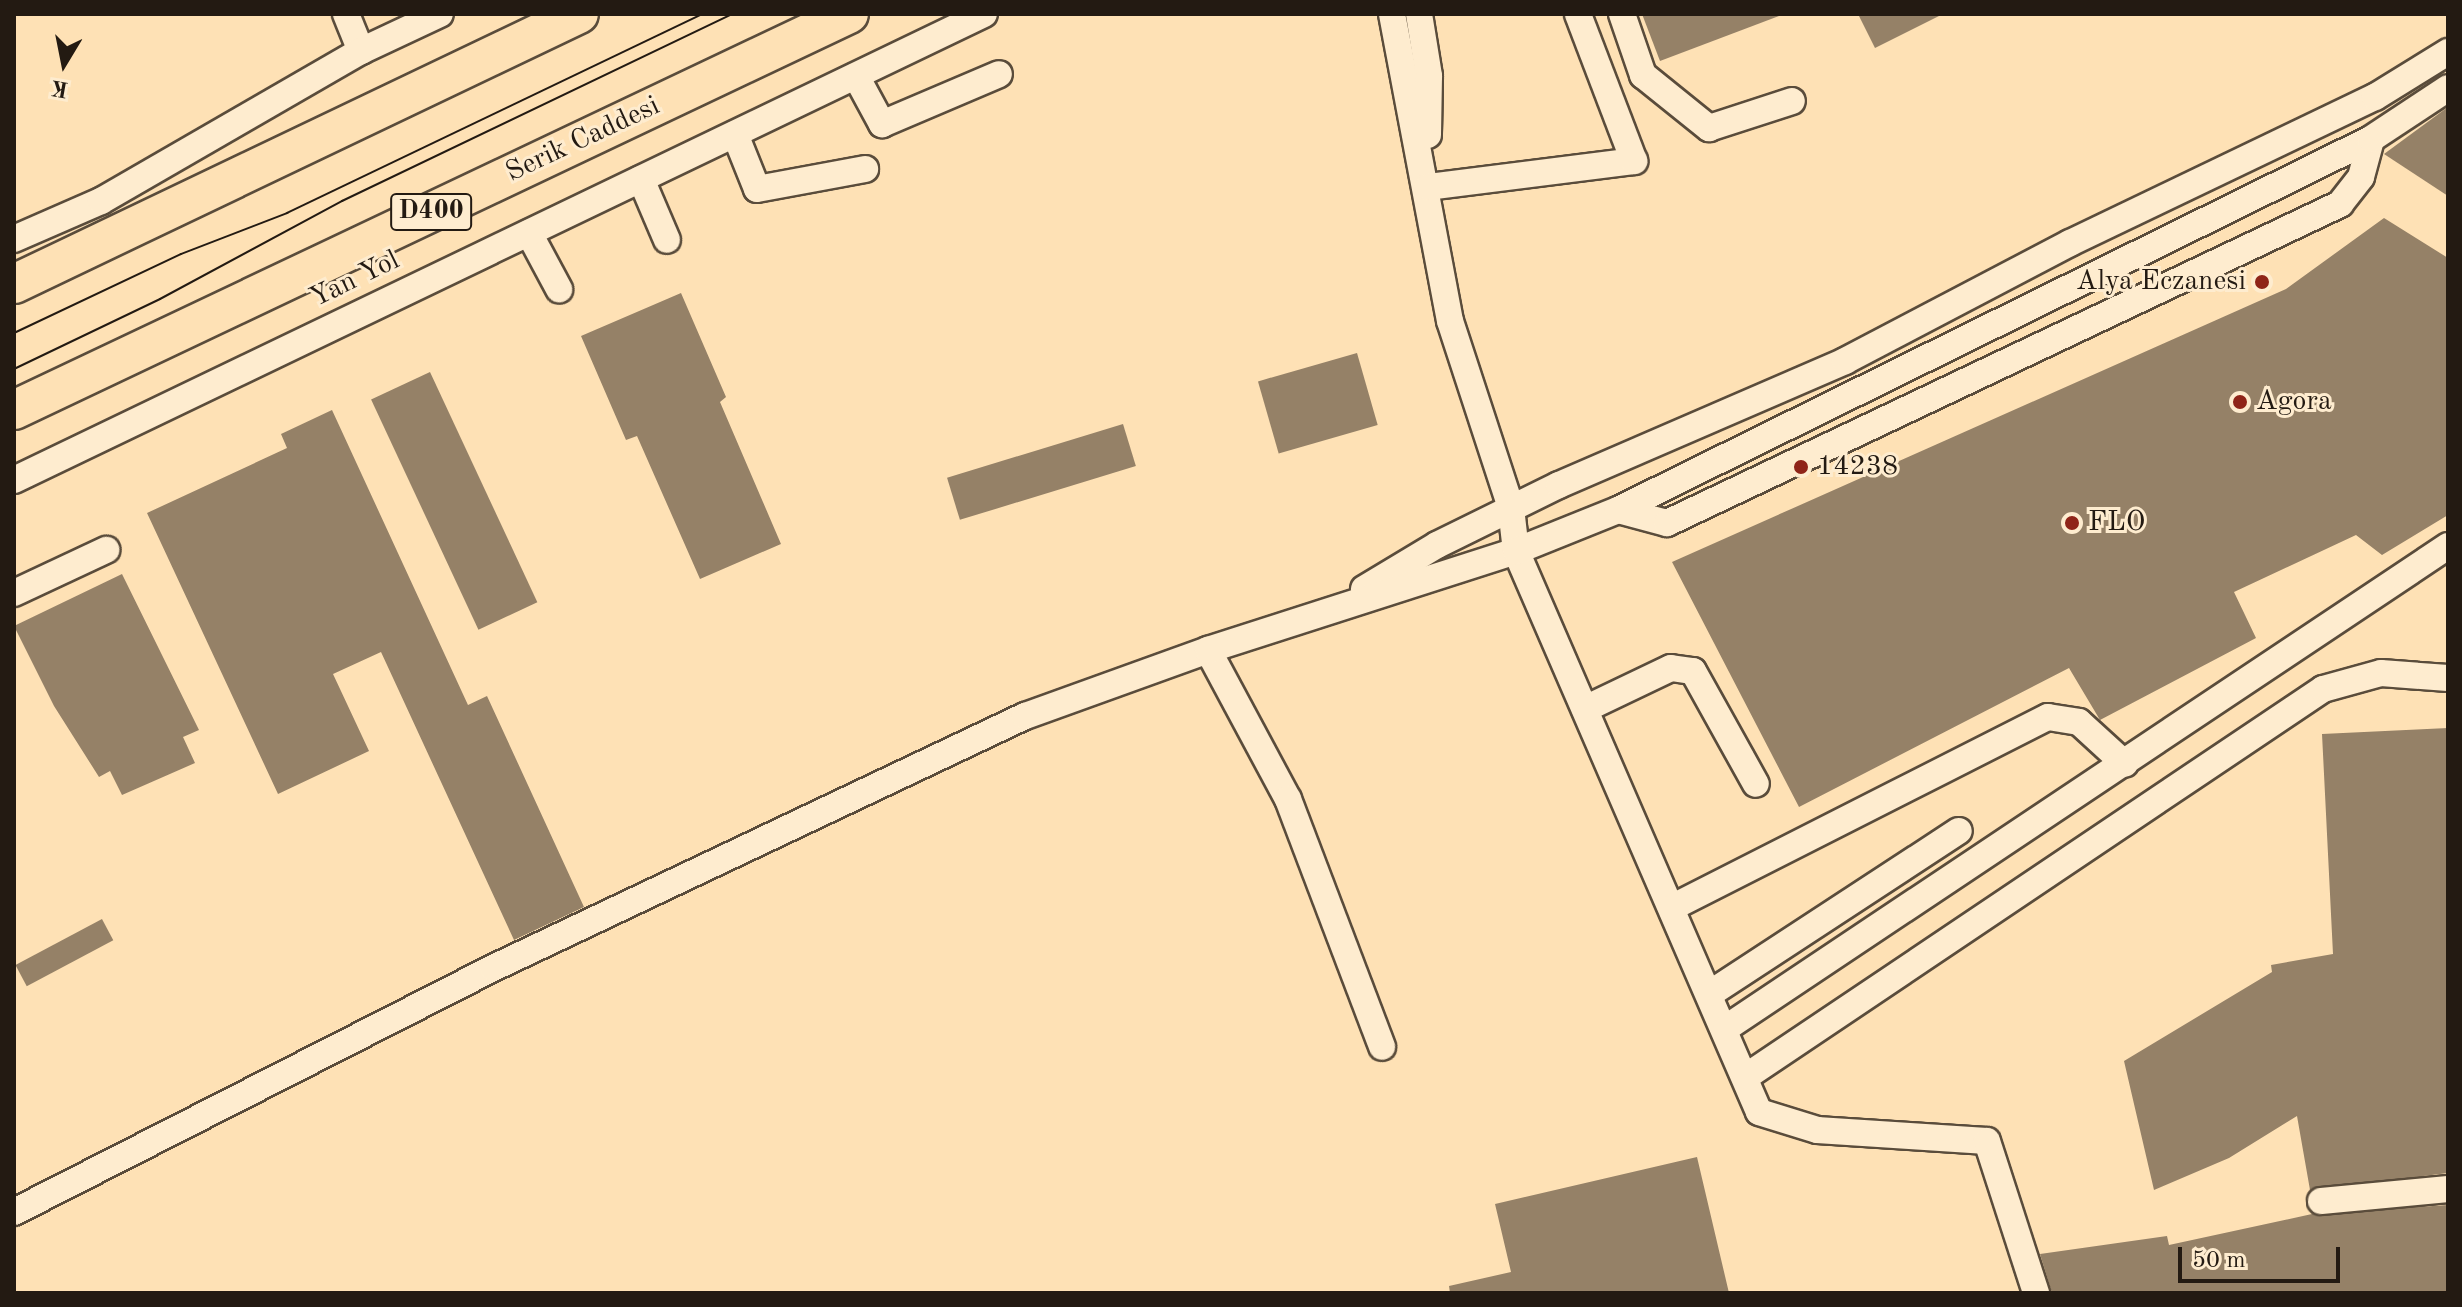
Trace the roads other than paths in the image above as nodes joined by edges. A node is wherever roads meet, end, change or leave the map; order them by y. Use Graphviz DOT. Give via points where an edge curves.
graph roads {
  1 [pos="346,14"];
  2 [pos="440,14"];
  3 [pos="579,14"];
  4 [pos="849,14"];
  5 [pos="1392,14"];
  6 [pos="1419,14"];
  7 [pos="1578,14"];
  8 [pos="1622,14"];
  9 [pos="980,15"];
  10 [pos="361,51"];
  11 [pos="2448,52"];
  12 [pos="999,74"];
  13 [pos="856,76"];
  14 [pos="2448,88"];
  15 [pos="1792,101"];
  16 [pos="735,134"];
  17 [pos="2371,139"];
  18 [pos="865,169"];
  19 [pos="641,179"];
  20 [pos="1428,187"];
  21 [pos="529,233"];
  22 [pos="14,239"];
  23 [pos="667,240"];
  24 [pos="14,284"];
  25 [pos="559,289"];
  26 [pos="14,410"];
  27 [pos="14,480"];
  28 [pos="1511,508"];
  29 [pos="1618,510"];
  30 [pos="2448,546"];
  31 [pos="106,550"];
  32 [pos="1516,551"];
  33 [pos="14,593"];
  34 [pos="1326,611"];
  35 [pos="1208,650"];
  36 [pos="2448,678"];
  37 [pos="1585,709"];
  38 [pos="2125,764"];
  39 [pos="1756,784"];
  40 [pos="1959,831"];
  41 [pos="1673,907"];
  42 [pos="1711,993"];
  43 [pos="1726,1028"];
  44 [pos="1382,1047"];
  45 [pos="1747,1076"];
  46 [pos="2448,1189"];
  47 [pos="2321,1201"];
  48 [pos="14,1212"];
  49 [pos="2036,1293"];
  1 -- 10 [label="street"];
  2 -- 10 [label="street"];
  3 -- 24 [label="highway"];
  4 -- 26 [label="highway, Serik Caddesi / D400"];
  5 -- 20 [label="street"];
  6 -- 20 [label="street" via="1429,76"];
  7 -- 20 [label="street" via="1634,161"];
  8 -- 15 [label="street" via="1643,75 1709,128"];
  9 -- 13 [label="street, Yan Yol"];
  10 -- 22 [label="street" via="101,201"];
  11 -- 28 [label="street" via="2375,97 2070,243 1845,361"];
  12 -- 13 [label="street" via="882,124"];
  13 -- 16 [label="street, Yan Yol"];
  14 -- 17 [label="street"];
  16 -- 18 [label="street" via="757,189"];
  16 -- 19 [label="street, Yan Yol"];
  17 -- 29 [label="street"];
  17 -- 29 [label="street" via="2361,177 2340,204 1667,523"];
  19 -- 21 [label="street, Yan Yol"];
  19 -- 23 [label="street"];
  20 -- 28 [label="street" via="1450,321"];
  21 -- 25 [label="street"];
  21 -- 27 [label="street, Yan Yol"];
  28 -- 32 [label="street"];
  28 -- 34 [label="street"];
  29 -- 32 [label="street"];
  30 -- 38 [label="street"];
  31 -- 33 [label="street"];
  32 -- 34 [label="street"];
  32 -- 37 [label="street"];
  34 -- 35 [label="street"];
  35 -- 44 [label="street" via="1288,799"];
  35 -- 48 [label="street" via="1025,716 493,968"];
  36 -- 45 [label="street" via="2381,673 2323,689"];
  37 -- 39 [label="street" via="1663,670 1693,671"];
  37 -- 41 [label="street"];
  38 -- 41 [label="street" via="2079,722 2048,717"];
  38 -- 43 [label="street"];
  40 -- 42 [label="street"];
  41 -- 42 [label="street"];
  42 -- 43 [label="street"];
  43 -- 45 [label="street"];
  45 -- 49 [label="street" via="1759,1112 1817,1130 1987,1141"];
  46 -- 47 [label="street"];
}
